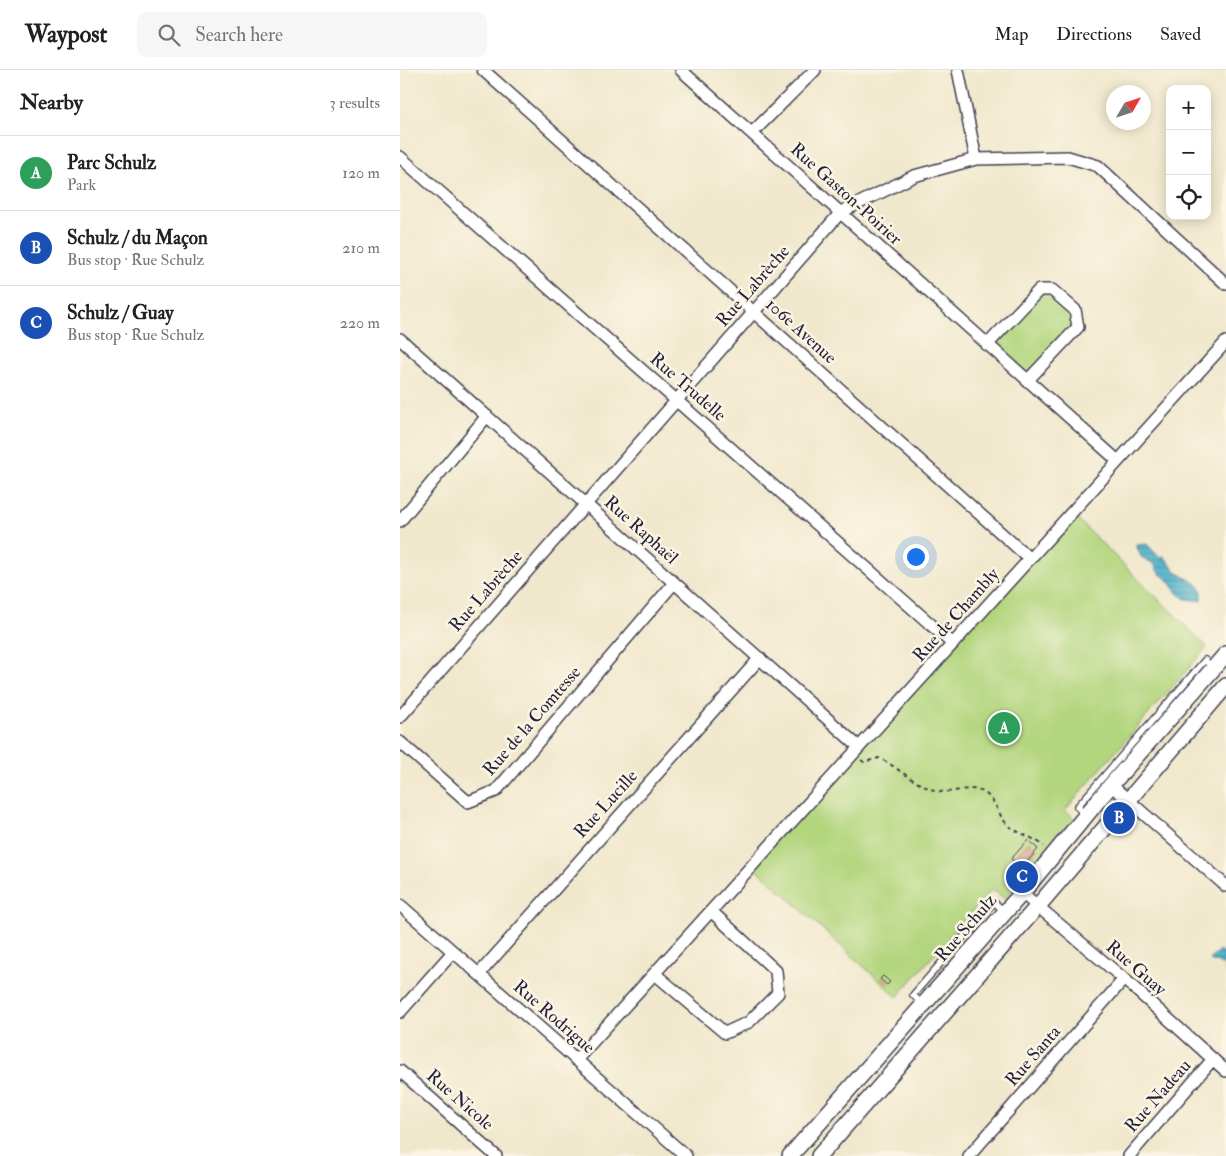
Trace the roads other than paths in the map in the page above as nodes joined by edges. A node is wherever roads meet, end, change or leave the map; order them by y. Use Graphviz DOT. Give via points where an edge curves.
graph roads {
  1 [pos="483,70"];
  2 [pos="681,70"];
  3 [pos="815,70"];
  4 [pos="958,70"];
  5 [pos="752,134"];
  6 [pos="400,157"];
  7 [pos="976,159"];
  8 [pos="841,212"];
  9 [pos="1226,284"];
  10 [pos="754,312"];
  11 [pos="400,339"];
  12 [pos="1226,342"];
  13 [pos="988,345"];
  14 [pos="1027,381"];
  15 [pos="676,400"];
  16 [pos="487,416"];
  17 [pos="1118,461"];
  18 [pos="585,504"];
  19 [pos="400,521"];
  20 [pos="1030,559"];
  21 [pos="674,583"];
  22 [pos="953,644"];
  23 [pos="1226,654"];
  24 [pos="760,658"];
  25 [pos="1213,668"];
  26 [pos="1226,686"];
  27 [pos="1188,698"];
  28 [pos="1204,712"];
  29 [pos="400,717"];
  30 [pos="400,742"];
  31 [pos="856,751"];
  32 [pos="1112,785"];
  33 [pos="1128,799"];
  34 [pos="1087,815"];
  35 [pos="1226,886"];
  36 [pos="1022,893"];
  37 [pos="400,905"];
  38 [pos="1038,906"];
  39 [pos="711,911"];
  40 [pos="453,952"];
  41 [pos="478,974"];
  42 [pos="655,974"];
  43 [pos="1124,979"];
  44 [pos="918,1011"];
  45 [pos="400,1012"];
  46 [pos="929,1030"];
  47 [pos="1213,1059"];
  48 [pos="576,1060"];
  49 [pos="400,1071"];
  50 [pos="1226,1071"];
  51 [pos="496,1156"];
  52 [pos="686,1156"];
  53 [pos="790,1156"];
  54 [pos="819,1156"];
  55 [pos="969,1156"];
  56 [pos="1129,1156"];
  1 -- 10 [label="street, 106e Avenue"];
  2 -- 5 [label="street, Rue Gaston-Poirier"];
  3 -- 5 [label="street"];
  4 -- 7 [label="street"];
  5 -- 8 [label="street, Rue Gaston-Poirier"];
  6 -- 15 [label="street, Rue Trudelle"];
  7 -- 8 [label="street, Rue Labrèche" via="914,176"];
  7 -- 9 [label="street, Rue Labrèche" via="1068,157 1098,166"];
  8 -- 10 [label="street, Rue Labrèche"];
  8 -- 13 [label="street, Rue Gaston-Poirier"];
  10 -- 15 [label="street, Rue Labrèche"];
  10 -- 20 [label="street, 106e Avenue"];
  11 -- 16 [label="street, Rue Raphaël"];
  12 -- 17 [label="street, Rue de Chambly"];
  13 -- 14 [label="street, Rue Gaston-Poirier"];
  13 -- 14 [label="street" via="1039,290 1052,290 1075,310 1078,327"];
  14 -- 17 [label="street, Rue Gaston-Poirier"];
  15 -- 18 [label="street, Rue Labrèche"];
  15 -- 22 [label="street, Rue Trudelle"];
  16 -- 18 [label="street, Rue Raphaël"];
  16 -- 19 [label="street"];
  17 -- 20 [label="street, Rue de Chambly"];
  18 -- 21 [label="street, Rue Raphaël"];
  18 -- 29 [label="street, Rue Labrèche"];
  20 -- 22 [label="street, Rue de Chambly"];
  21 -- 24 [label="street, Rue Raphaël"];
  21 -- 30 [label="street, Rue de la Comtesse" via="496,791 468,802"];
  22 -- 31 [label="street, Rue de Chambly"];
  23 -- 25 [label="street, Rue Schulz"];
  24 -- 31 [label="street, Rue Raphaël"];
  24 -- 41 [label="street, Rue Lucille"];
  25 -- 27 [label="street, Rue Schulz"];
  25 -- 34 [label="lane" via="1205,660 1077,806"];
  26 -- 28 [label="street"];
  27 -- 28 [label="street"];
  27 -- 32 [label="street, Rue Schulz"];
  28 -- 33 [label="street"];
  31 -- 39 [label="street, Rue de Chambly"];
  32 -- 33 [label="street"];
  32 -- 34 [label="street, Rue Schulz"];
  33 -- 35 [label="street"];
  33 -- 38 [label="street"];
  34 -- 36 [label="street, Rue Schulz"];
  36 -- 38 [label="street, Rue Guay"];
  36 -- 44 [label="street, Rue Schulz"];
  37 -- 40 [label="street, Rue Rodrigue"];
  38 -- 43 [label="street, Rue Guay"];
  38 -- 46 [label="street"];
  39 -- 42 [label="street, Rue de Chambly"];
  39 -- 42 [label="street" via="776,971 778,993 749,1022 725,1033"];
  40 -- 41 [label="street, Rue Rodrigue"];
  40 -- 45 [label="street"];
  41 -- 48 [label="street, Rue Rodrigue"];
  42 -- 48 [label="street, Rue de Chambly"];
  43 -- 47 [label="street, Rue Guay"];
  43 -- 55 [label="street, Rue Santa"];
  44 -- 46 [label="street"];
  44 -- 53 [label="street, Rue Schulz"];
  46 -- 54 [label="street"];
  47 -- 50 [label="street, Rue Guay"];
  47 -- 56 [label="street, Rue Nadeau"];
  48 -- 52 [label="street, Rue Rodrigue"];
  49 -- 51 [label="street, Rue Nicole"];
}
